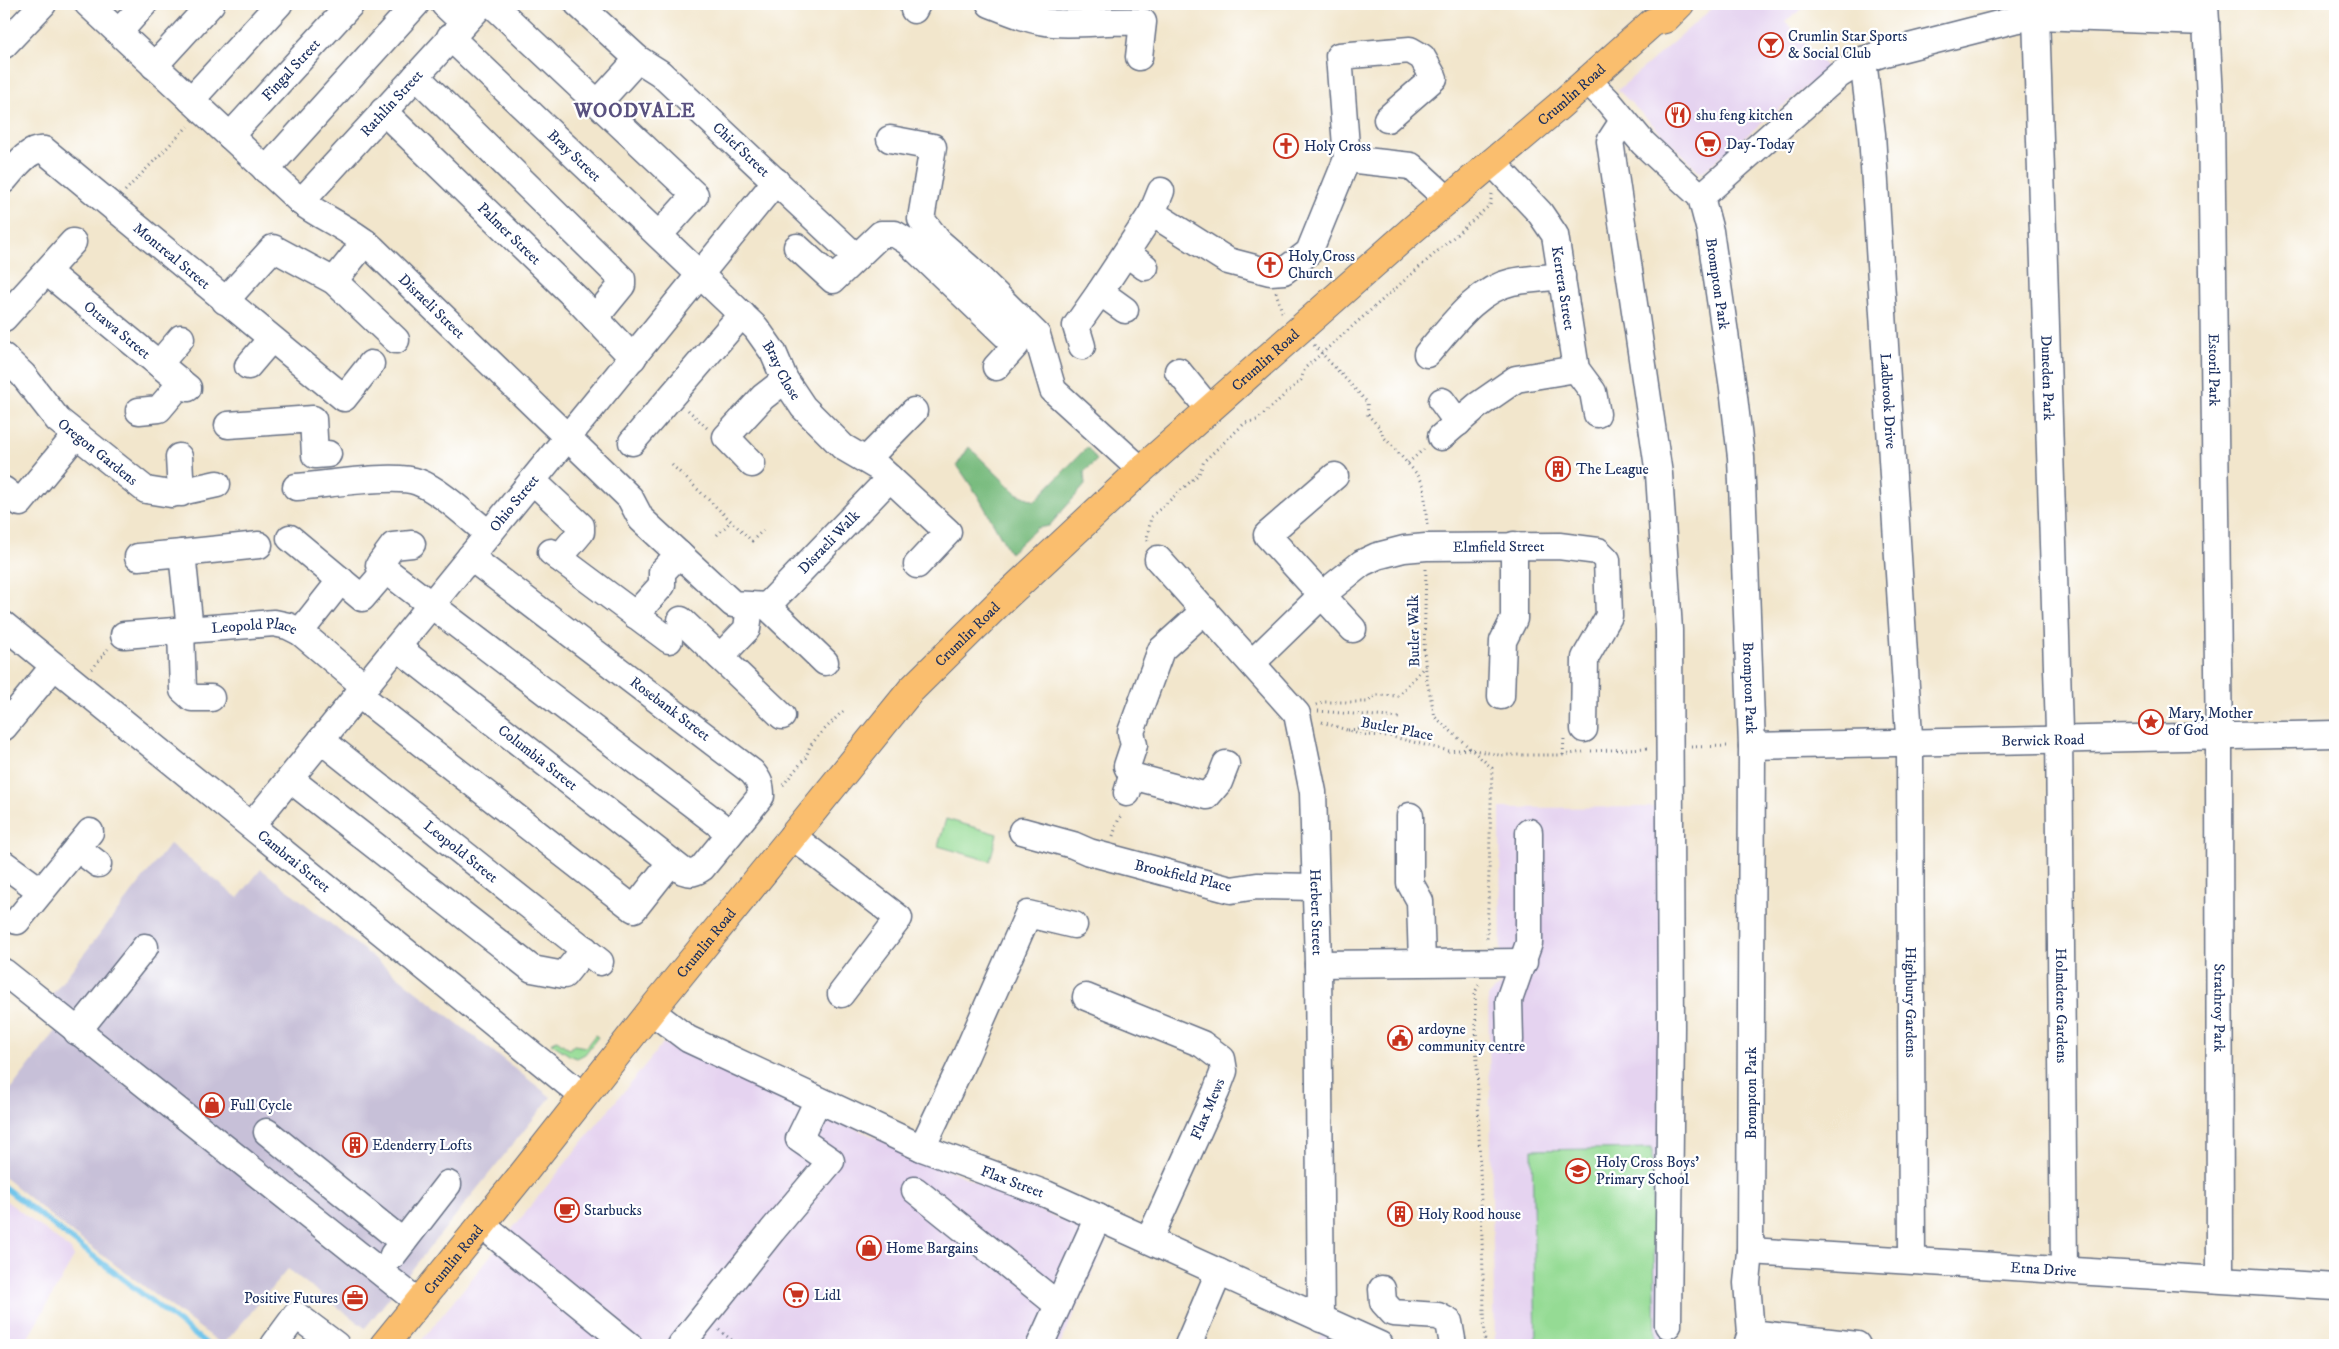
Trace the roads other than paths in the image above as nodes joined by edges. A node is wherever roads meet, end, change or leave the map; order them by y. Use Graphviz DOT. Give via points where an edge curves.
graph roads {
  1 [pos="43,4"];
  2 [pos="88,4"];
  3 [pos="144,4"];
  4 [pos="211,4"];
  5 [pos="279,4"];
  6 [pos="351,4"];
  7 [pos="416,4"];
  8 [pos="444,4"];
  9 [pos="482,4"];
  10 [pos="492,4"];
  11 [pos="578,4"];
  12 [pos="990,4"];
  13 [pos="1680,4"];
  14 [pos="1038,12"];
  15 [pos="1656,13"];
  16 [pos="2206,13"];
  17 [pos="2036,16"];
  18 [pos="457,30"];
  19 [pos="118,32"];
  20 [pos="4,45"];
  21 [pos="1139,56"];
  22 [pos="638,59"];
  23 [pos="1863,60"];
  24 [pos="154,66"];
  25 [pos="416,76"];
  26 [pos="1587,80"];
  27 [pos="598,103"];
  28 [pos="197,105"];
  29 [pos="383,111"];
  30 [pos="1387,118"];
  31 [pos="1623,121"];
  32 [pos="230,136"];
  33 [pos="890,139"];
  34 [pos="1347,159"];
  35 [pos="1496,166"];
  36 [pos="266,170"];
  37 [pos="4,180"];
  38 [pos="776,182"];
  39 [pos="1701,196"];
  40 [pos="1448,200"];
  41 [pos="301,202"];
  42 [pos="659,235"];
  43 [pos="73,242"];
  44 [pos="365,242"];
  45 [pos="797,247"];
  46 [pos="856,258"];
  47 [pos="47,272"];
  48 [pos="701,275"];
  49 [pos="1562,276"];
  50 [pos="334,281"];
  51 [pos="1100,292"];
  52 [pos="225,301"];
  53 [pos="1125,310"];
  54 [pos="742,314"];
  55 [pos="4,318"];
  56 [pos="595,318"];
  57 [pos="181,338"];
  58 [pos="271,339"];
  59 [pos="396,340"];
  60 [pos="1082,346"];
  61 [pos="1427,354"];
  62 [pos="4,357"];
  63 [pos="634,358"];
  64 [pos="159,364"];
  65 [pos="371,364"];
  66 [pos="248,366"];
  67 [pos="996,367"];
  68 [pos="1178,371"];
  69 [pos="1578,372"];
  70 [pos="786,380"];
  71 [pos="1442,401"];
  72 [pos="1209,409"];
  73 [pos="139,411"];
  74 [pos="914,411"];
  75 [pos="1597,414"];
  76 [pos="228,425"];
  77 [pos="76,435"];
  78 [pos="569,438"];
  79 [pos="632,442"];
  80 [pos="179,457"];
  81 [pos="867,460"];
  82 [pos="752,464"];
  83 [pos="1141,470"];
  84 [pos="1335,476"];
  85 [pos="890,478"];
  86 [pos="533,482"];
  87 [pos="217,484"];
  88 [pos="330,484"];
  89 [pos="296,487"];
  90 [pos="4,490"];
  91 [pos="181,493"];
  92 [pos="489,534"];
  93 [pos="290,538"];
  94 [pos="412,544"];
  95 [pos="259,545"];
  96 [pos="1514,545"];
  97 [pos="182,553"];
  98 [pos="138,557"];
  99 [pos="470,557"];
  100 [pos="1158,559"];
  101 [pos="670,563"];
  102 [pos="917,565"];
  103 [pos="386,570"];
  104 [pos="341,580"];
  105 [pos="1322,595"];
  106 [pos="432,605"];
  107 [pos="758,606"];
  108 [pos="1205,610"];
  109 [pos="635,615"];
  110 [pos="4,625"];
  111 [pos="1353,629"];
  112 [pos="300,632"];
  113 [pos="124,635"];
  114 [pos="178,636"];
  115 [pos="397,647"];
  116 [pos="720,657"];
  117 [pos="825,662"];
  118 [pos="1252,663"];
  119 [pos="54,666"];
  120 [pos="361,690"];
  121 [pos="1501,696"];
  122 [pos="211,698"];
  123 [pos="782,716"];
  124 [pos="4,727"];
  125 [pos="1584,728"];
  126 [pos="2335,734"];
  127 [pos="2219,737"];
  128 [pos="321,740"];
  129 [pos="2058,740"];
  130 [pos="1909,744"];
  131 [pos="1752,746"];
  132 [pos="1226,764"];
  133 [pos="290,778"];
  134 [pos="1410,816"];
  135 [pos="252,825"];
  136 [pos="1022,831"];
  137 [pos="1529,832"];
  138 [pos="730,833"];
  139 [pos="792,836"];
  140 [pos="4,864"];
  141 [pos="98,864"];
  142 [pos="674,864"];
  143 [pos="1315,887"];
  144 [pos="41,892"];
  145 [pos="17,922"];
  146 [pos="1074,925"];
  147 [pos="145,947"];
  148 [pos="1422,962"];
  149 [pos="1524,962"];
  150 [pos="1318,964"];
  151 [pos="4,972"];
  152 [pos="841,994"];
  153 [pos="1086,998"];
  154 [pos="651,1011"];
  155 [pos="77,1032"];
  156 [pos="1510,1040"];
  157 [pos="584,1096"];
  158 [pos="818,1100"];
  159 [pos="267,1132"];
  160 [pos="922,1148"];
  161 [pos="448,1184"];
  162 [pos="915,1190"];
  163 [pos="1098,1217"];
  164 [pos="482,1225"];
  165 [pos="1150,1240"];
  166 [pos="403,1242"];
  167 [pos="1750,1251"];
  168 [pos="1912,1260"];
  169 [pos="2064,1271"];
  170 [pos="380,1272"];
  171 [pos="1219,1272"];
  172 [pos="2220,1279"];
  173 [pos="2335,1287"];
  174 [pos="1382,1289"];
  175 [pos="418,1302"];
  176 [pos="1058,1305"];
  177 [pos="1321,1319"];
  178 [pos="1668,1325"];
  179 [pos="1749,1339"];
  180 [pos="274,1345"];
  181 [pos="336,1345"];
  182 [pos="384,1345"];
  183 [pos="629,1345"];
  184 [pos="681,1345"];
  185 [pos="1040,1345"];
  186 [pos="1188,1345"];
  187 [pos="1380,1345"];
  188 [pos="1453,1345"];
  189 [pos="1857,1345"];
  1 -- 20 [label="street"];
  2 -- 19 [label="street, Disraeli Street"];
  3 -- 19 [label="street"];
  4 -- 24 [label="street"];
  5 -- 28 [label="street"];
  6 -- 32 [label="street, Fingal Street"];
  7 -- 36 [label="street"];
  8 -- 18 [label="street, Bray Street"];
  9 -- 18 [label="street, Rathlin Street"];
  10 -- 27 [label="street"];
  11 -- 22 [label="street, Chief Street"];
  12 -- 14 [label="street"];
  13 -- 15 [label="main road, Crumlin Road" via="1665,19"];
  14 -- 21 [label="street" via="1061,23 1143,22"];
  15 -- 26 [label="main road, Crumlin Road"];
  16 -- 17 [label="street"];
  16 -- 127 [label="street, Estoril Park" via="2212,116"];
  17 -- 23 [label="street"];
  17 -- 129 [label="street, Duneden Park"];
  18 -- 25 [label="street, Rathlin Street"];
  18 -- 42 [label="street, Bray Street"];
  19 -- 24 [label="street, Disraeli Street"];
  22 -- 27 [label="street"];
  22 -- 38 [label="street, Chief Street" via="660,73"];
  23 -- 39 [label="street" via="1839,75"];
  23 -- 130 [label="street, Ladbrook Drive" via="1872,134"];
  24 -- 28 [label="street, Disraeli Street"];
  25 -- 29 [label="street, Rathlin Street"];
  25 -- 56 [label="street" via="622,279 622,285"];
  26 -- 31 [label="street"];
  26 -- 35 [label="main road, Crumlin Road"];
  27 -- 42 [label="street" via="695,195"];
  28 -- 32 [label="street, Disraeli Street"];
  29 -- 41 [label="street, Rathlin Street"];
  29 -- 56 [label="street, Palmer Street"];
  30 -- 34 [label="street" via="1434,78 1422,57 1410,50 1339,56"];
  31 -- 39 [label="street"];
  31 -- 178 [label="street" via="1610,141 1659,474 1669,630 1671,1027"];
  32 -- 36 [label="street, Disraeli Street"];
  33 -- 83 [label="street" via="932,147 921,219 938,241 1037,335 1054,390"];
  34 -- 40 [label="street" via="1411,166"];
  34 -- 51 [label="street" via="1309,252 1284,271 1270,272 1228,261 1157,202 1136,260"];
  35 -- 40 [label="main road, Crumlin Road"];
  35 -- 49 [label="street, Kerrera Street" via="1540,213 1555,235"];
  36 -- 41 [label="street, Disraeli Street"];
  37 -- 52 [label="street, Montreal Street" via="28,154 39,149 49,153"];
  38 -- 46 [label="street, Chief Street"];
  38 -- 48 [label="street, Ohio Street"];
  39 -- 131 [label="street, Brompton Park" via="1710,231 1741,457"];
  40 -- 72 [label="main road, Crumlin Road"];
  41 -- 44 [label="street, Disraeli Street"];
  42 -- 48 [label="street, Bray Street"];
  43 -- 47 [label="street"];
  44 -- 50 [label="street"];
  44 -- 78 [label="street, Disraeli Street"];
  45 -- 46 [label="street" via="833,280"];
  46 -- 67 [label="street" via="880,234 895,234 908,242 1016,345"];
  47 -- 55 [label="street"];
  47 -- 64 [label="street, Ottawa Street"];
  48 -- 54 [label="street, Bray Close"];
  48 -- 63 [label="street, Ohio Street"];
  49 -- 61 [label="street" via="1511,282 1490,304 1474,303"];
  49 -- 69 [label="street, Kerrera Street"];
  50 -- 52 [label="street" via="273,248"];
  50 -- 59 [label="street"];
  51 -- 53 [label="street"];
  51 -- 60 [label="street" via="1076,326"];
  52 -- 58 [label="street, Montreal Street"];
  54 -- 70 [label="street, Bray Close" via="765,338"];
  54 -- 79 [label="street"];
  56 -- 63 [label="street, Palmer Street"];
  57 -- 64 [label="street"];
  58 -- 65 [label="street, Montreal Street" via="344,398"];
  58 -- 66 [label="street"];
  62 -- 77 [label="street, Oregon Gardens" via="58,420"];
  63 -- 78 [label="street, Ohio Street"];
  64 -- 73 [label="street, Ottawa Street" via="184,385 159,409"];
  68 -- 72 [label="street"];
  69 -- 71 [label="street" via="1516,379 1450,430"];
  69 -- 75 [label="street" via="1593,392"];
  70 -- 81 [label="street, Bray Close" via="803,407 843,447"];
  70 -- 82 [label="street" via="762,397 726,437"];
  72 -- 83 [label="main road, Crumlin Road"];
  74 -- 81 [label="street"];
  76 -- 88 [label="street" via="313,419 315,455 328,453"];
  77 -- 90 [label="street" via="20,503"];
  77 -- 91 [label="street, Oregon Gardens" via="146,490 158,494"];
  78 -- 86 [label="street, Ohio Street"];
  78 -- 101 [label="street, Disraeli Street" via="630,498"];
  80 -- 91 [label="street"];
  81 -- 85 [label="street, Bray Close"];
  83 -- 139 [label="main road, Crumlin Road" via="911,690"];
  84 -- 105 [label="street" via="1267,535"];
  85 -- 102 [label="street, Bray Close" via="948,532"];
  85 -- 107 [label="street, Disraeli Walk"];
  86 -- 92 [label="street, Ohio Street"];
  86 -- 109 [label="street" via="581,526 582,532 555,555"];
  87 -- 91 [label="street, Oregon Gardens"];
  88 -- 89 [label="street"];
  88 -- 92 [label="street" via="392,479 417,481 429,486"];
  92 -- 99 [label="street, Ohio Street"];
  93 -- 104 [label="street"];
  94 -- 103 [label="street" via="393,546 378,565"];
  95 -- 97 [label="street"];
  96 -- 105 [label="street, Elmfield Street" via="1426,547 1376,556"];
  96 -- 121 [label="street" via="1514,619 1503,641"];
  96 -- 125 [label="street, Elmfield Street" via="1559,546 1598,552 1607,560 1609,616 1585,658"];
  97 -- 98 [label="street"];
  97 -- 114 [label="street"];
  99 -- 106 [label="street, Ohio Street"];
  99 -- 138 [label="street, Rosebank Street" via="752,772 758,779 761,796"];
  100 -- 108 [label="street, Herbert Street"];
  101 -- 107 [label="street, Disraeli Street" via="733,604"];
  101 -- 109 [label="street" via="662,585"];
  103 -- 104 [label="street" via="362,598"];
  103 -- 106 [label="street"];
  104 -- 112 [label="street"];
  105 -- 111 [label="street"];
  105 -- 118 [label="street, Elmfield Street"];
  106 -- 115 [label="street, Ohio Street"];
  106 -- 138 [label="street"];
  107 -- 116 [label="street" via="746,629"];
  107 -- 117 [label="street"];
  108 -- 118 [label="street, Herbert Street"];
  108 -- 132 [label="street" via="1161,650 1131,732 1134,745 1127,766 1130,784 1208,796 1219,782"];
  109 -- 116 [label="street" via="675,630"];
  110 -- 119 [label="street, Cambrai Street"];
  112 -- 114 [label="street, Leopold Place" via="274,623"];
  112 -- 120 [label="street, Leopold Place"];
  113 -- 114 [label="street, Leopold Place"];
  114 -- 122 [label="street" via="183,690 192,698"];
  115 -- 120 [label="street, Ohio Street"];
  115 -- 142 [label="street, Columbia Street"];
  116 -- 123 [label="street"];
  118 -- 143 [label="street, Herbert Street" via="1297,714 1313,792"];
  119 -- 124 [label="street"];
  119 -- 135 [label="street, Cambrai Street"];
  120 -- 128 [label="street, Ohio Street"];
  120 -- 142 [label="street, Leopold Place" via="634,909"];
  126 -- 127 [label="street, Berwick Road"];
  127 -- 129 [label="street, Berwick Road"];
  127 -- 172 [label="street, Strathroy Park"];
  128 -- 133 [label="street, Ohio Street"];
  128 -- 133 [label="street, Leopold Street" via="593,956 564,975 532,969"];
  129 -- 130 [label="street, Berwick Road"];
  129 -- 169 [label="street, Holmdene Gardens"];
  130 -- 131 [label="street, Berwick Road"];
  130 -- 168 [label="street, Highbury Gardens"];
  131 -- 167 [label="street, Brompton Park"];
  133 -- 135 [label="street, Ohio Street"];
  134 -- 148 [label="street" via="1410,883 1420,901"];
  135 -- 157 [label="street, Cambrai Street"];
  136 -- 143 [label="street, Brookfield Place" via="1231,890 1257,886"];
  137 -- 149 [label="street" via="1529,943"];
  138 -- 142 [label="street, Rosebank Street" via="697,872 690,874"];
  139 -- 152 [label="street" via="899,918"];
  139 -- 154 [label="main road, Crumlin Road"];
  140 -- 144 [label="street"];
  141 -- 144 [label="street" via="84,840"];
  143 -- 150 [label="street, Herbert Street"];
  144 -- 145 [label="street"];
  146 -- 160 [label="street" via="1028,914"];
  147 -- 155 [label="street"];
  148 -- 149 [label="street" via="1481,955"];
  148 -- 150 [label="street"];
  149 -- 156 [label="street" via="1510,1000"];
  150 -- 177 [label="street, Herbert Street"];
  151 -- 155 [label="street"];
  153 -- 165 [label="street, Flax Mews" via="1202,1044 1222,1059 1224,1071 1216,1092"];
  154 -- 157 [label="main road, Crumlin Road"];
  154 -- 158 [label="street, Flax Street" via="688,1039"];
  155 -- 170 [label="street"];
  157 -- 164 [label="main road, Crumlin Road"];
  158 -- 160 [label="street, Flax Street"];
  158 -- 184 [label="street" via="799,1139 832,1161"];
  159 -- 166 [label="street"];
  160 -- 163 [label="street, Flax Street"];
  161 -- 166 [label="street"];
  162 -- 176 [label="street"];
  163 -- 165 [label="street, Flax Street"];
  163 -- 176 [label="street"];
  164 -- 175 [label="main road, Crumlin Road"];
  164 -- 183 [label="street"];
  165 -- 171 [label="street, Flax Street"];
  166 -- 170 [label="street"];
  167 -- 168 [label="street, Etna Drive"];
  167 -- 179 [label="street, Brompton Park"];
  168 -- 169 [label="street, Etna Drive"];
  169 -- 172 [label="street, Etna Drive"];
  170 -- 175 [label="street"];
  171 -- 177 [label="street, Flax Street"];
  171 -- 186 [label="street"];
  172 -- 173 [label="street, Etna Drive"];
  174 -- 188 [label="street" via="1383,1302 1394,1313 1438,1316 1449,1322"];
  175 -- 182 [label="main road, Crumlin Road"];
  176 -- 185 [label="street"];
  177 -- 187 [label="street, Flax Street"];
  179 -- 189 [label="street"];
  180 -- 181 [label="street" via="296,1315"];
}
